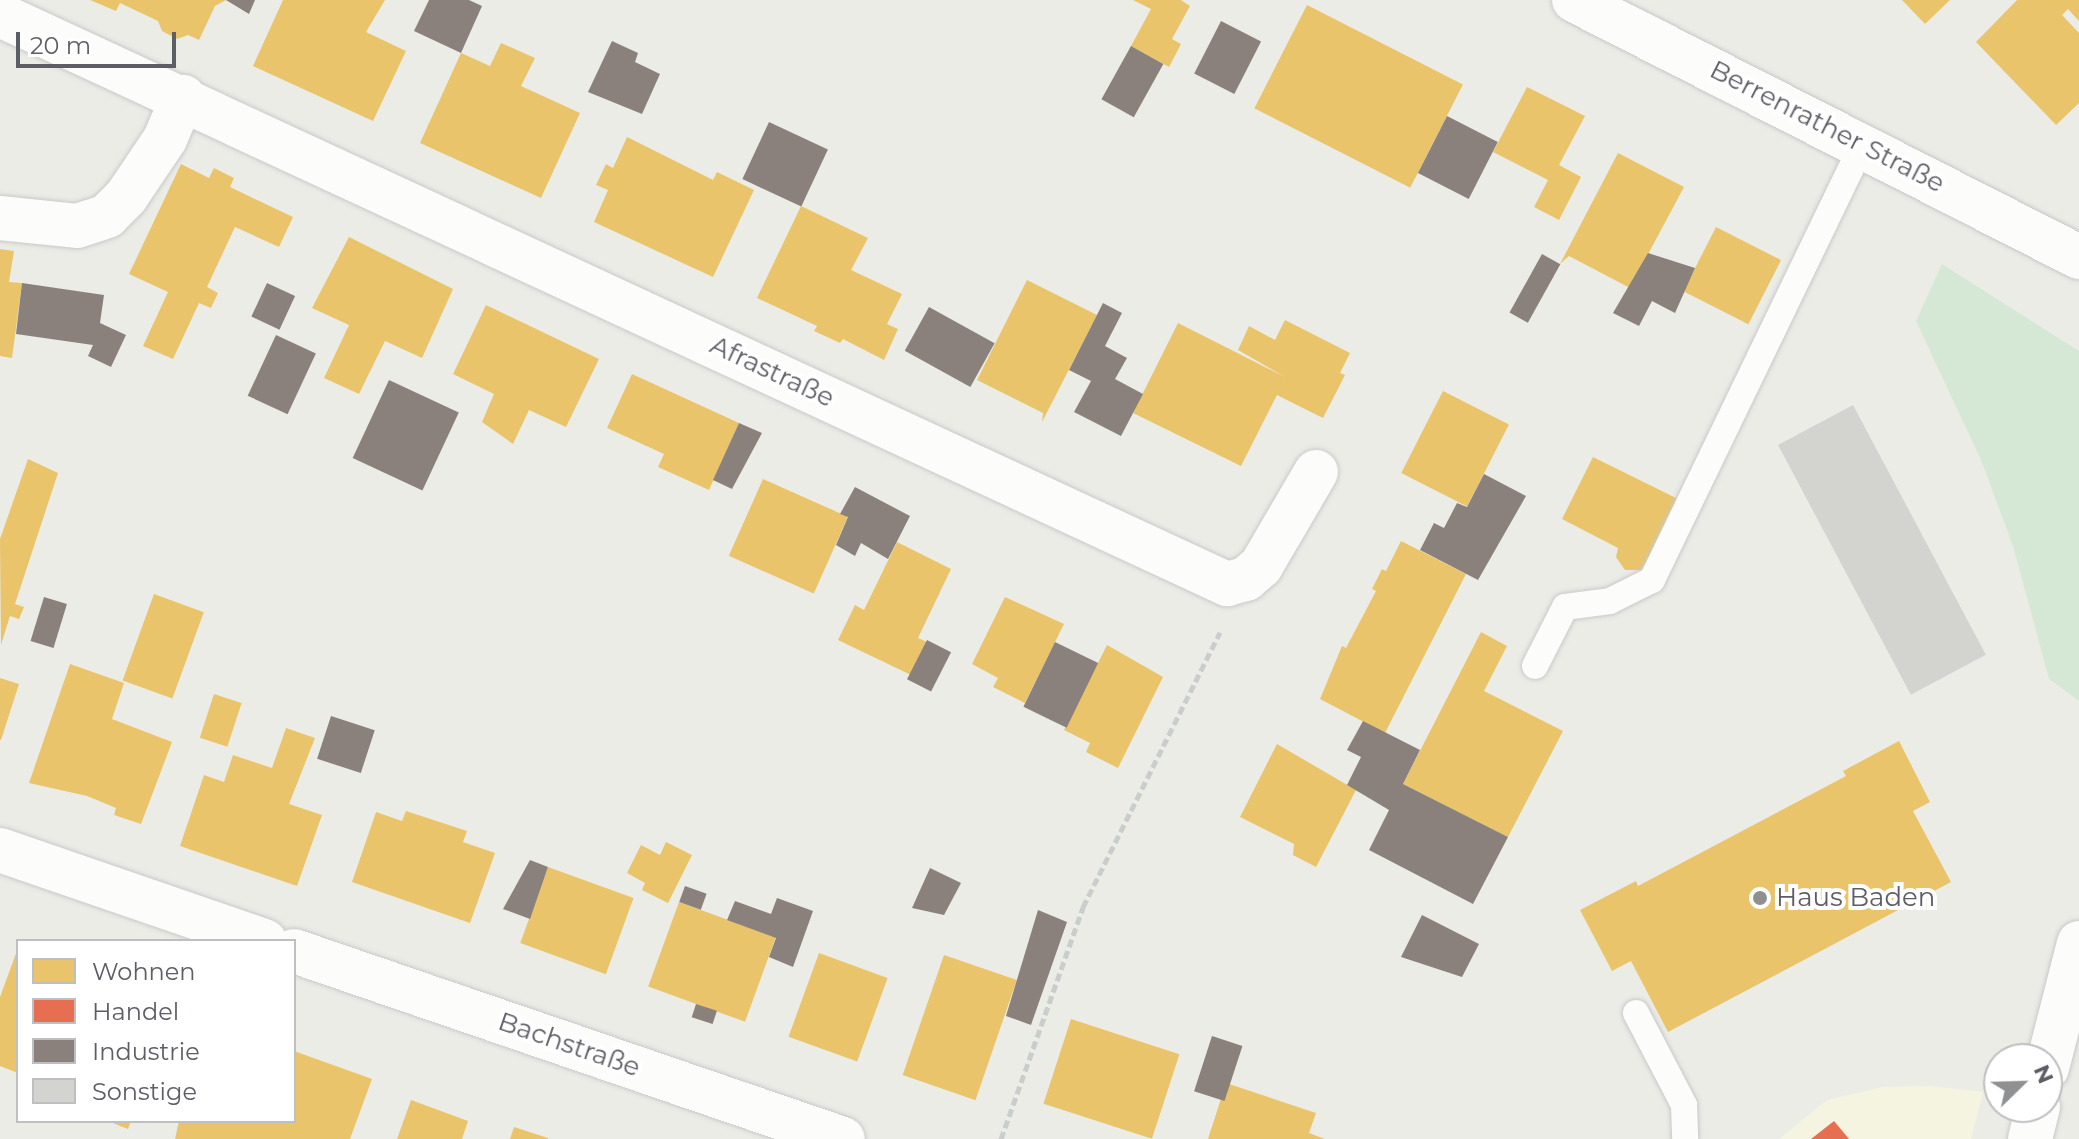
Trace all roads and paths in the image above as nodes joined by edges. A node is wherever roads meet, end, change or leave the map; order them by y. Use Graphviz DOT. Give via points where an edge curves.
graph roads {
  1 [pos="1574,0"];
  2 [pos="0,15"];
  3 [pos="183,97"];
  4 [pos="1862,145"];
  5 [pos="0,218"];
  6 [pos="2079,257"];
  7 [pos="1316,472"];
  8 [pos="1227,584"];
  9 [pos="1535,666"];
  10 [pos="0,850"];
  11 [pos="259,939"];
  12 [pos="2079,943"];
  13 [pos="296,952"];
  14 [pos="1636,1013"];
  15 [pos="2053,1043"];
  16 [pos="843,1139"];
  17 [pos="1001,1139"];
  18 [pos="1685,1139"];
  1 -- 4 [label="street, Berrenrather Straße"];
  2 -- 3 [label="street, Afrastraße"];
  3 -- 5 [label="street" via="165,139 107,216 77,226"];
  3 -- 8 [label="street, Afrastraße"];
  4 -- 6 [label="street, Berrenrather Straße"];
  4 -- 9 [label="lane" via="1652,580 1610,601 1565,607"];
  7 -- 8 [label="street" via="1261,566 1246,579"];
  8 -- 17 [label="path" via="1219,643 1083,907"];
  10 -- 11 [label="street"];
  12 -- 15 [label="street"];
  13 -- 16 [label="street, Bachstraße"];
  14 -- 18 [label="lane" via="1684,1105"];
}
